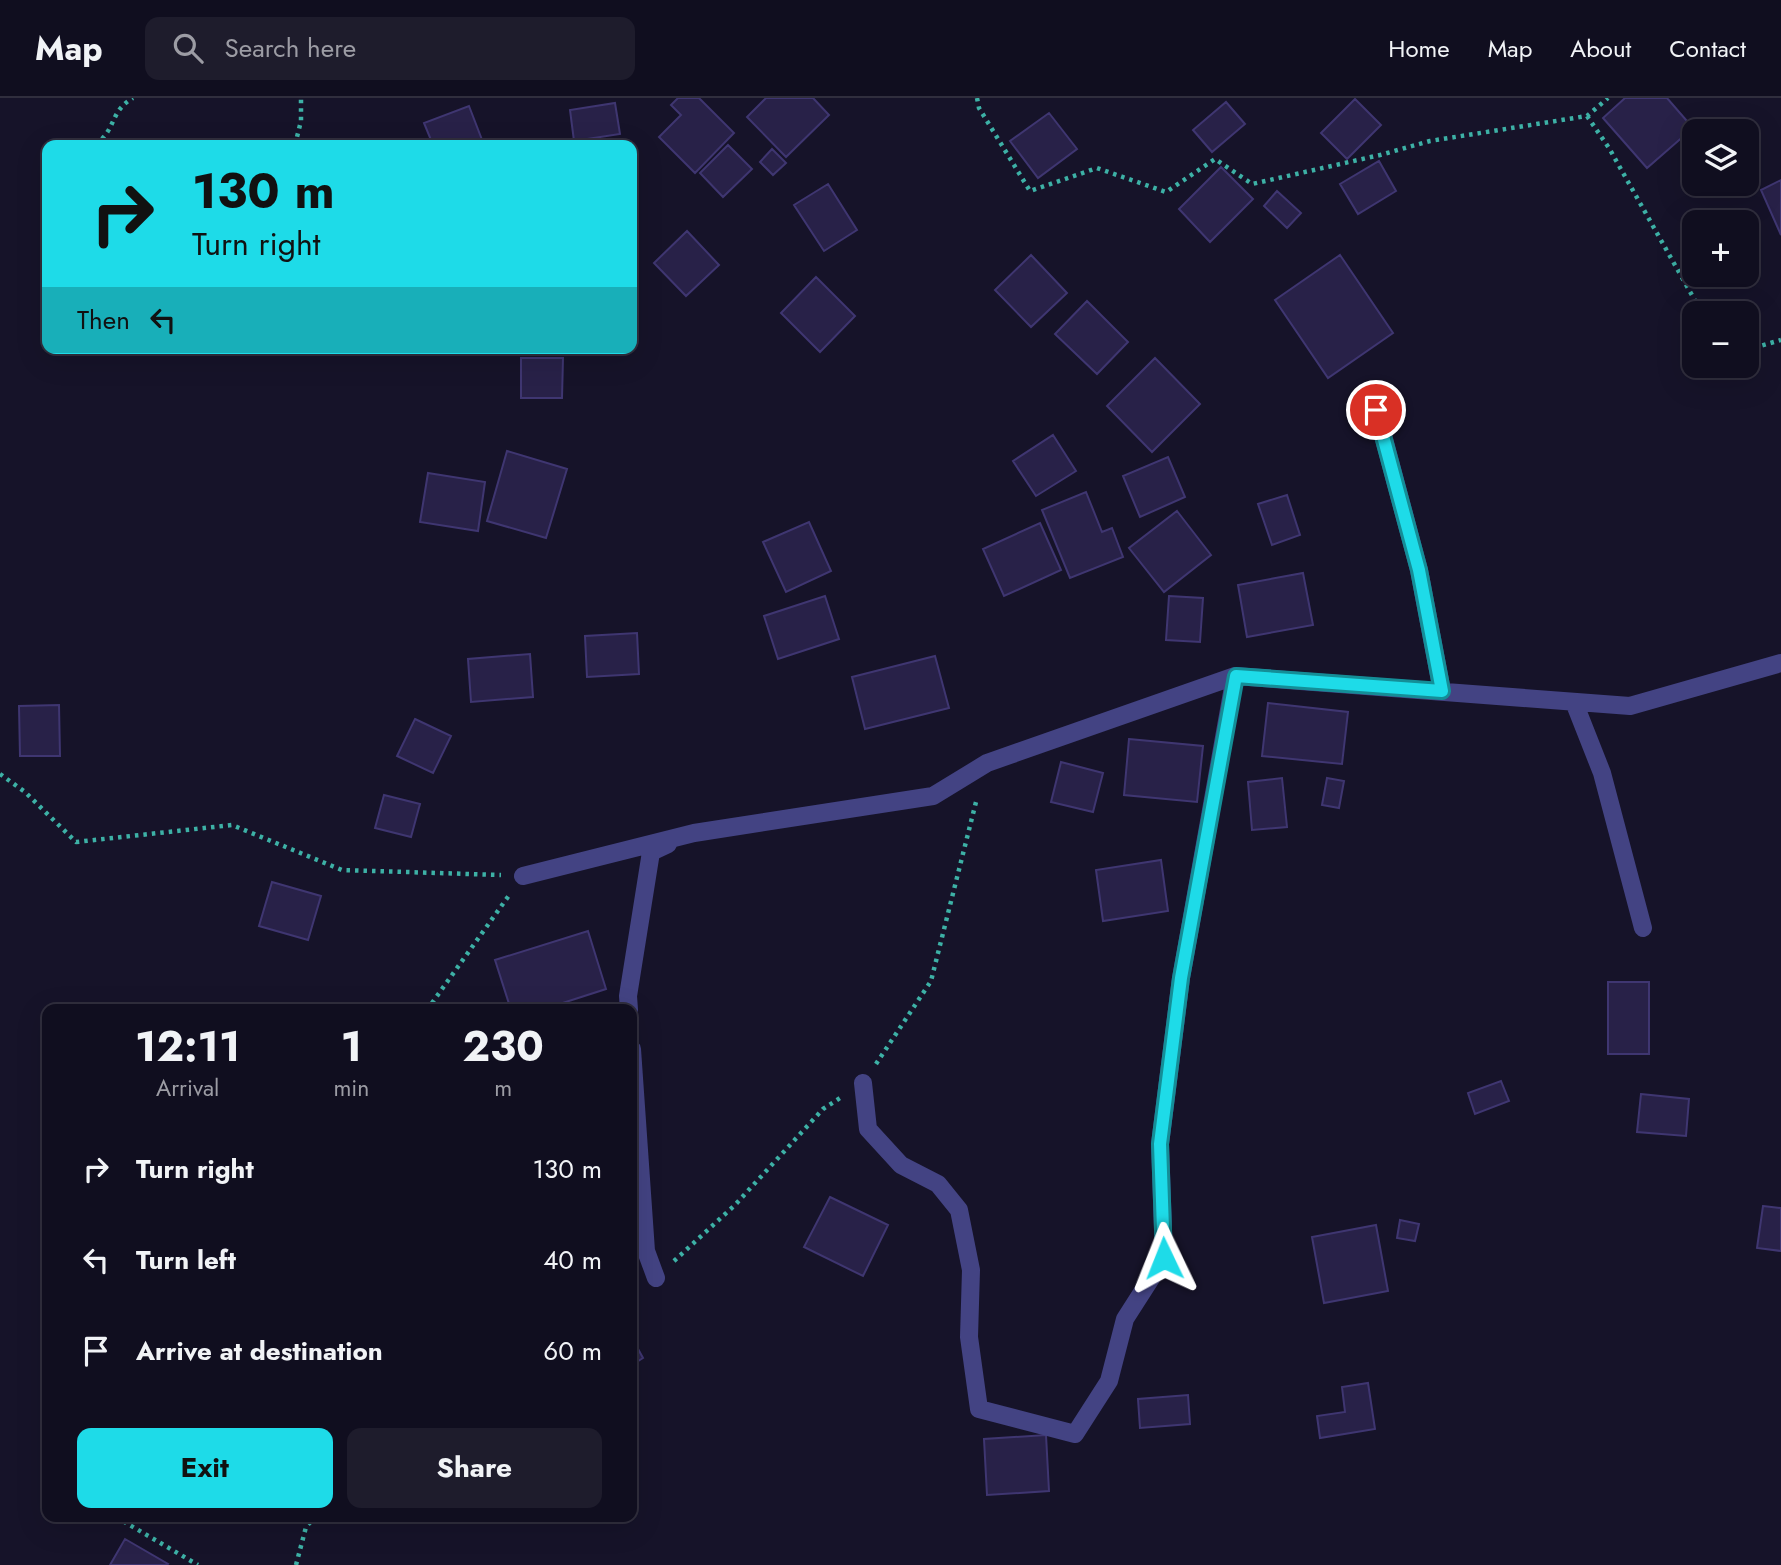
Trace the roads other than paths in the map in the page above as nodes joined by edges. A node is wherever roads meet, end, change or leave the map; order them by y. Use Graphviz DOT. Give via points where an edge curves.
graph roads {
  1 [pos="1376,410"];
  2 [pos="1781,663"];
  3 [pos="1236,676"];
  4 [pos="1442,691"];
  5 [pos="1574,702"];
  6 [pos="694,833"];
  7 [pos="523,876"];
  8 [pos="1643,928"];
  9 [pos="629,1004"];
  10 [pos="863,1083"];
  11 [pos="637,1121"];
  12 [pos="656,1278"];
  1 -- 4 [label="street" via="1419,570"];
  2 -- 5 [label="street" via="1630,706"];
  3 -- 4 [label="street"];
  3 -- 6 [label="street" via="987,763 933,796"];
  3 -- 10 [label="street" via="1181,978 1160,1144 1164,1258 1125,1319 1109,1381 1075,1434 979,1409 968,1337 971,1270 959,1210 938,1184 901,1165 868,1129"];
  4 -- 5 [label="street"];
  5 -- 8 [label="street" via="1602,773"];
  6 -- 7 [label="street"];
  6 -- 9 [label="street" via="651,852"];
  11 -- 12 [label="street" via="646,1251"];
}
